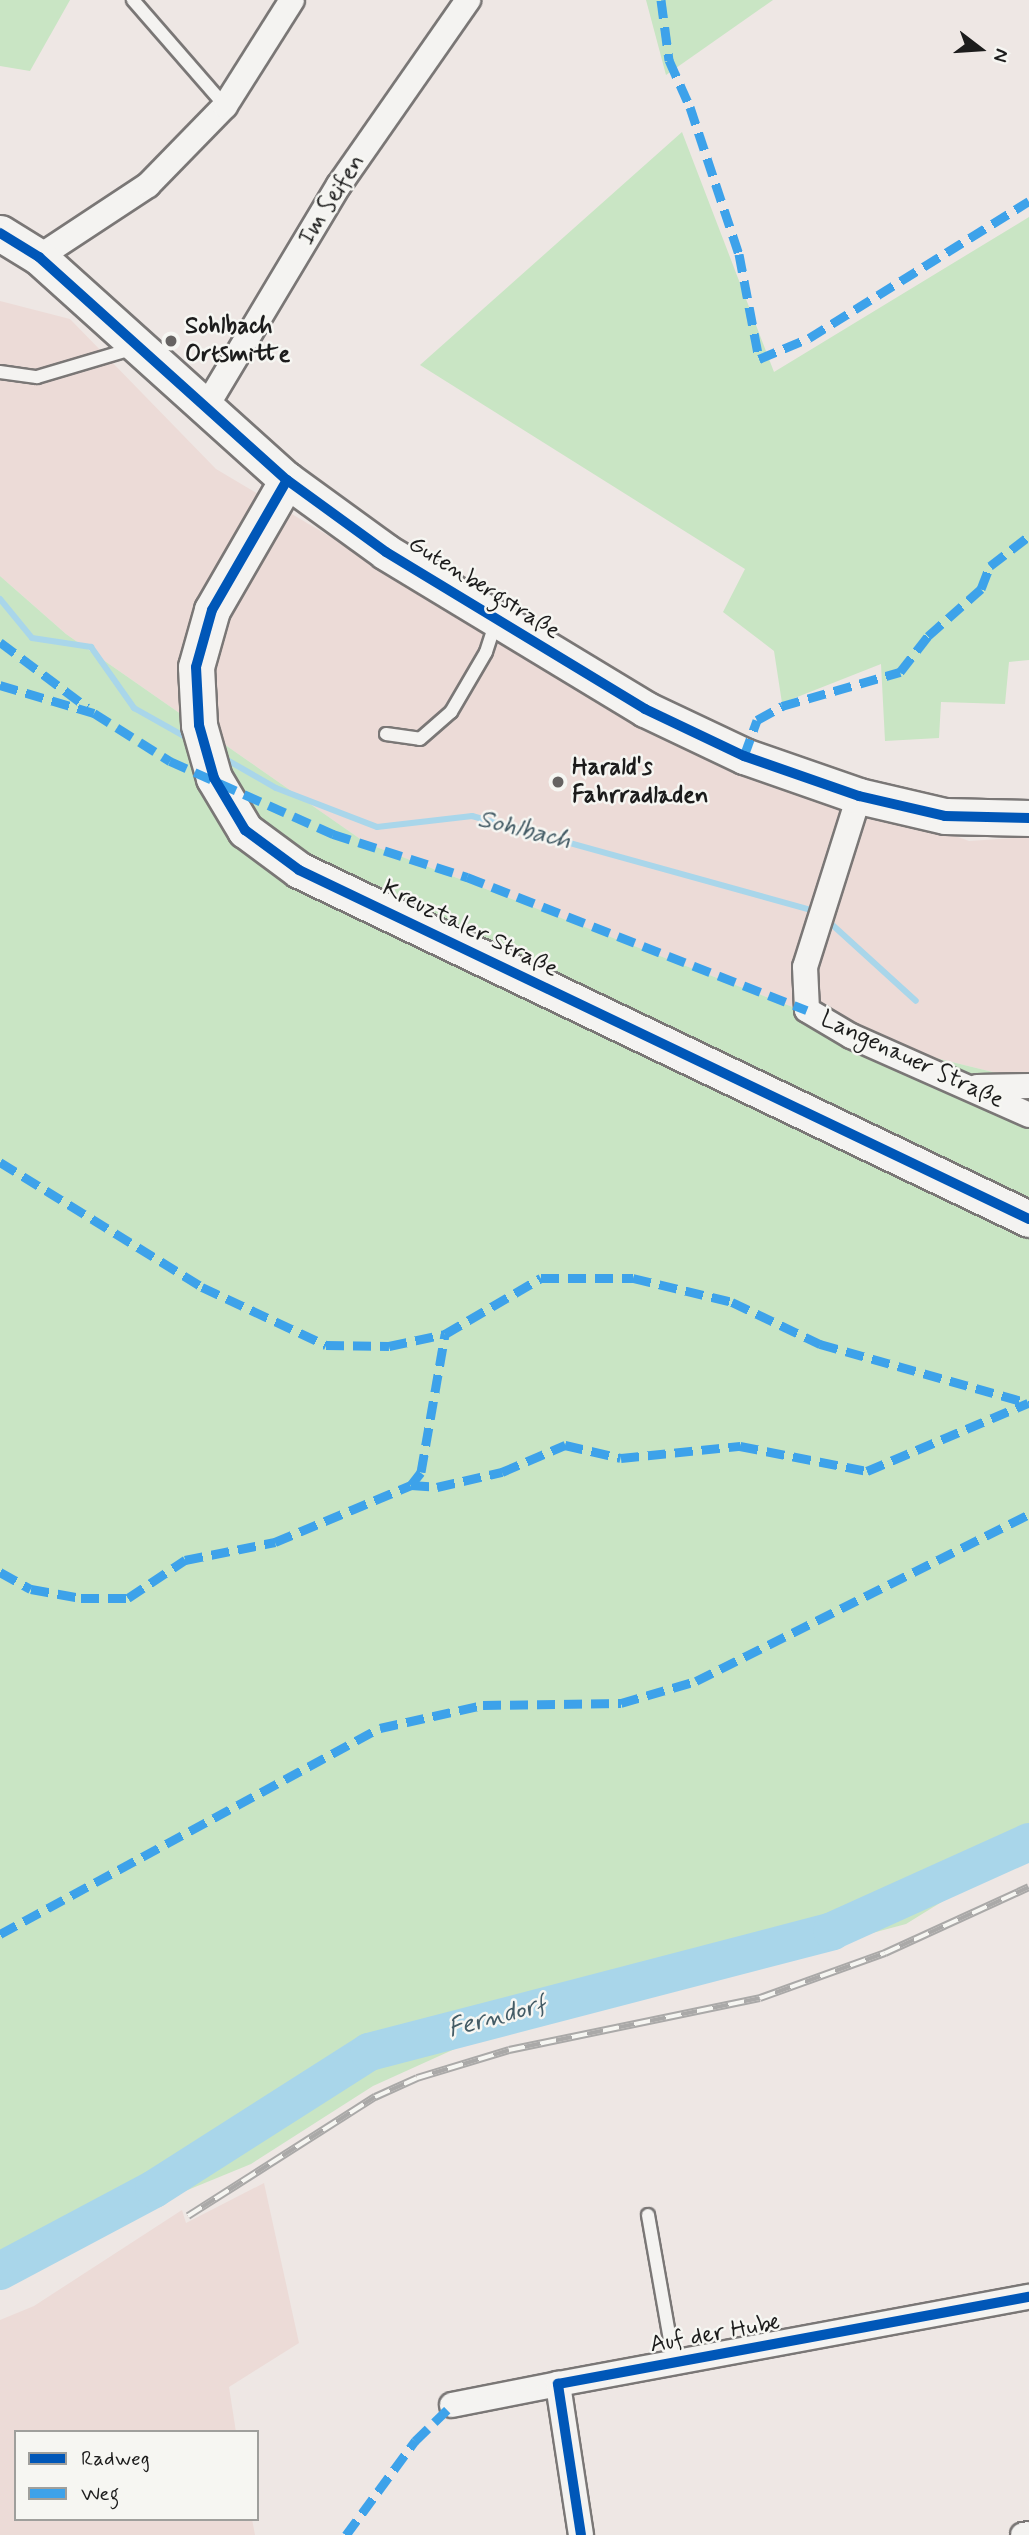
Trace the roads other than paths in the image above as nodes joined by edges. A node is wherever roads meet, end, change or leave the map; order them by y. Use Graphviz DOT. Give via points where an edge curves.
graph roads {
  1 [pos="133,0"];
  2 [pos="292,0"];
  3 [pos="468,0"];
  4 [pos="225,106"];
  5 [pos="0,233"];
  6 [pos="40,257"];
  7 [pos="142,346"];
  8 [pos="0,372"];
  9 [pos="206,407"];
  10 [pos="287,480"];
  11 [pos="496,621"];
  12 [pos="386,734"];
  13 [pos="859,796"];
  14 [pos="1029,818"];
  15 [pos="1029,1086"];
  16 [pos="974,1087"];
  17 [pos="1029,1115"];
  18 [pos="1029,1219"];
  19 [pos="648,2215"];
  20 [pos="1029,2297"];
  21 [pos="674,2363"];
  22 [pos="558,2384"];
  23 [pos="452,2406"];
  24 [pos="1029,2534"];
  25 [pos="581,2535"];
  26 [pos="1023,2535"];
  1 -- 4 [label="lane"];
  2 -- 4 [label="street"];
  3 -- 9 [label="street, Im Seifen" via="339,185"];
  4 -- 6 [label="street" via="148,185"];
  5 -- 6 [label="street, Gutenbergstraße"];
  6 -- 7 [label="street, Gutenbergstraße"];
  7 -- 8 [label="lane" via="37,377"];
  7 -- 9 [label="street, Gutenbergstraße"];
  9 -- 10 [label="street, Gutenbergstraße"];
  10 -- 11 [label="street, Gutenbergstraße" via="386,552"];
  10 -- 18 [label="street, Kreuztaler Straße" via="212,610 196,667 199,724 214,778 245,830 299,870"];
  11 -- 12 [label="lane" via="486,652 451,712 420,740"];
  11 -- 13 [label="street, Gutenbergstraße" via="645,709 744,756"];
  13 -- 14 [label="street, Gutenbergstraße" via="945,816"];
  13 -- 16 [label="street, Langenauer Straße" via="805,967 807,1010 850,1036"];
  15 -- 16 [label="street"];
  16 -- 17 [label="street, Langenauer Straße"];
  19 -- 21 [label="lane"];
  20 -- 21 [label="street, Auf der Hube"];
  21 -- 22 [label="street, Auf der Hube"];
  22 -- 23 [label="street, Auf der Hube"];
  22 -- 25 [label="street"];
  24 -- 26 [label="street"];
}
